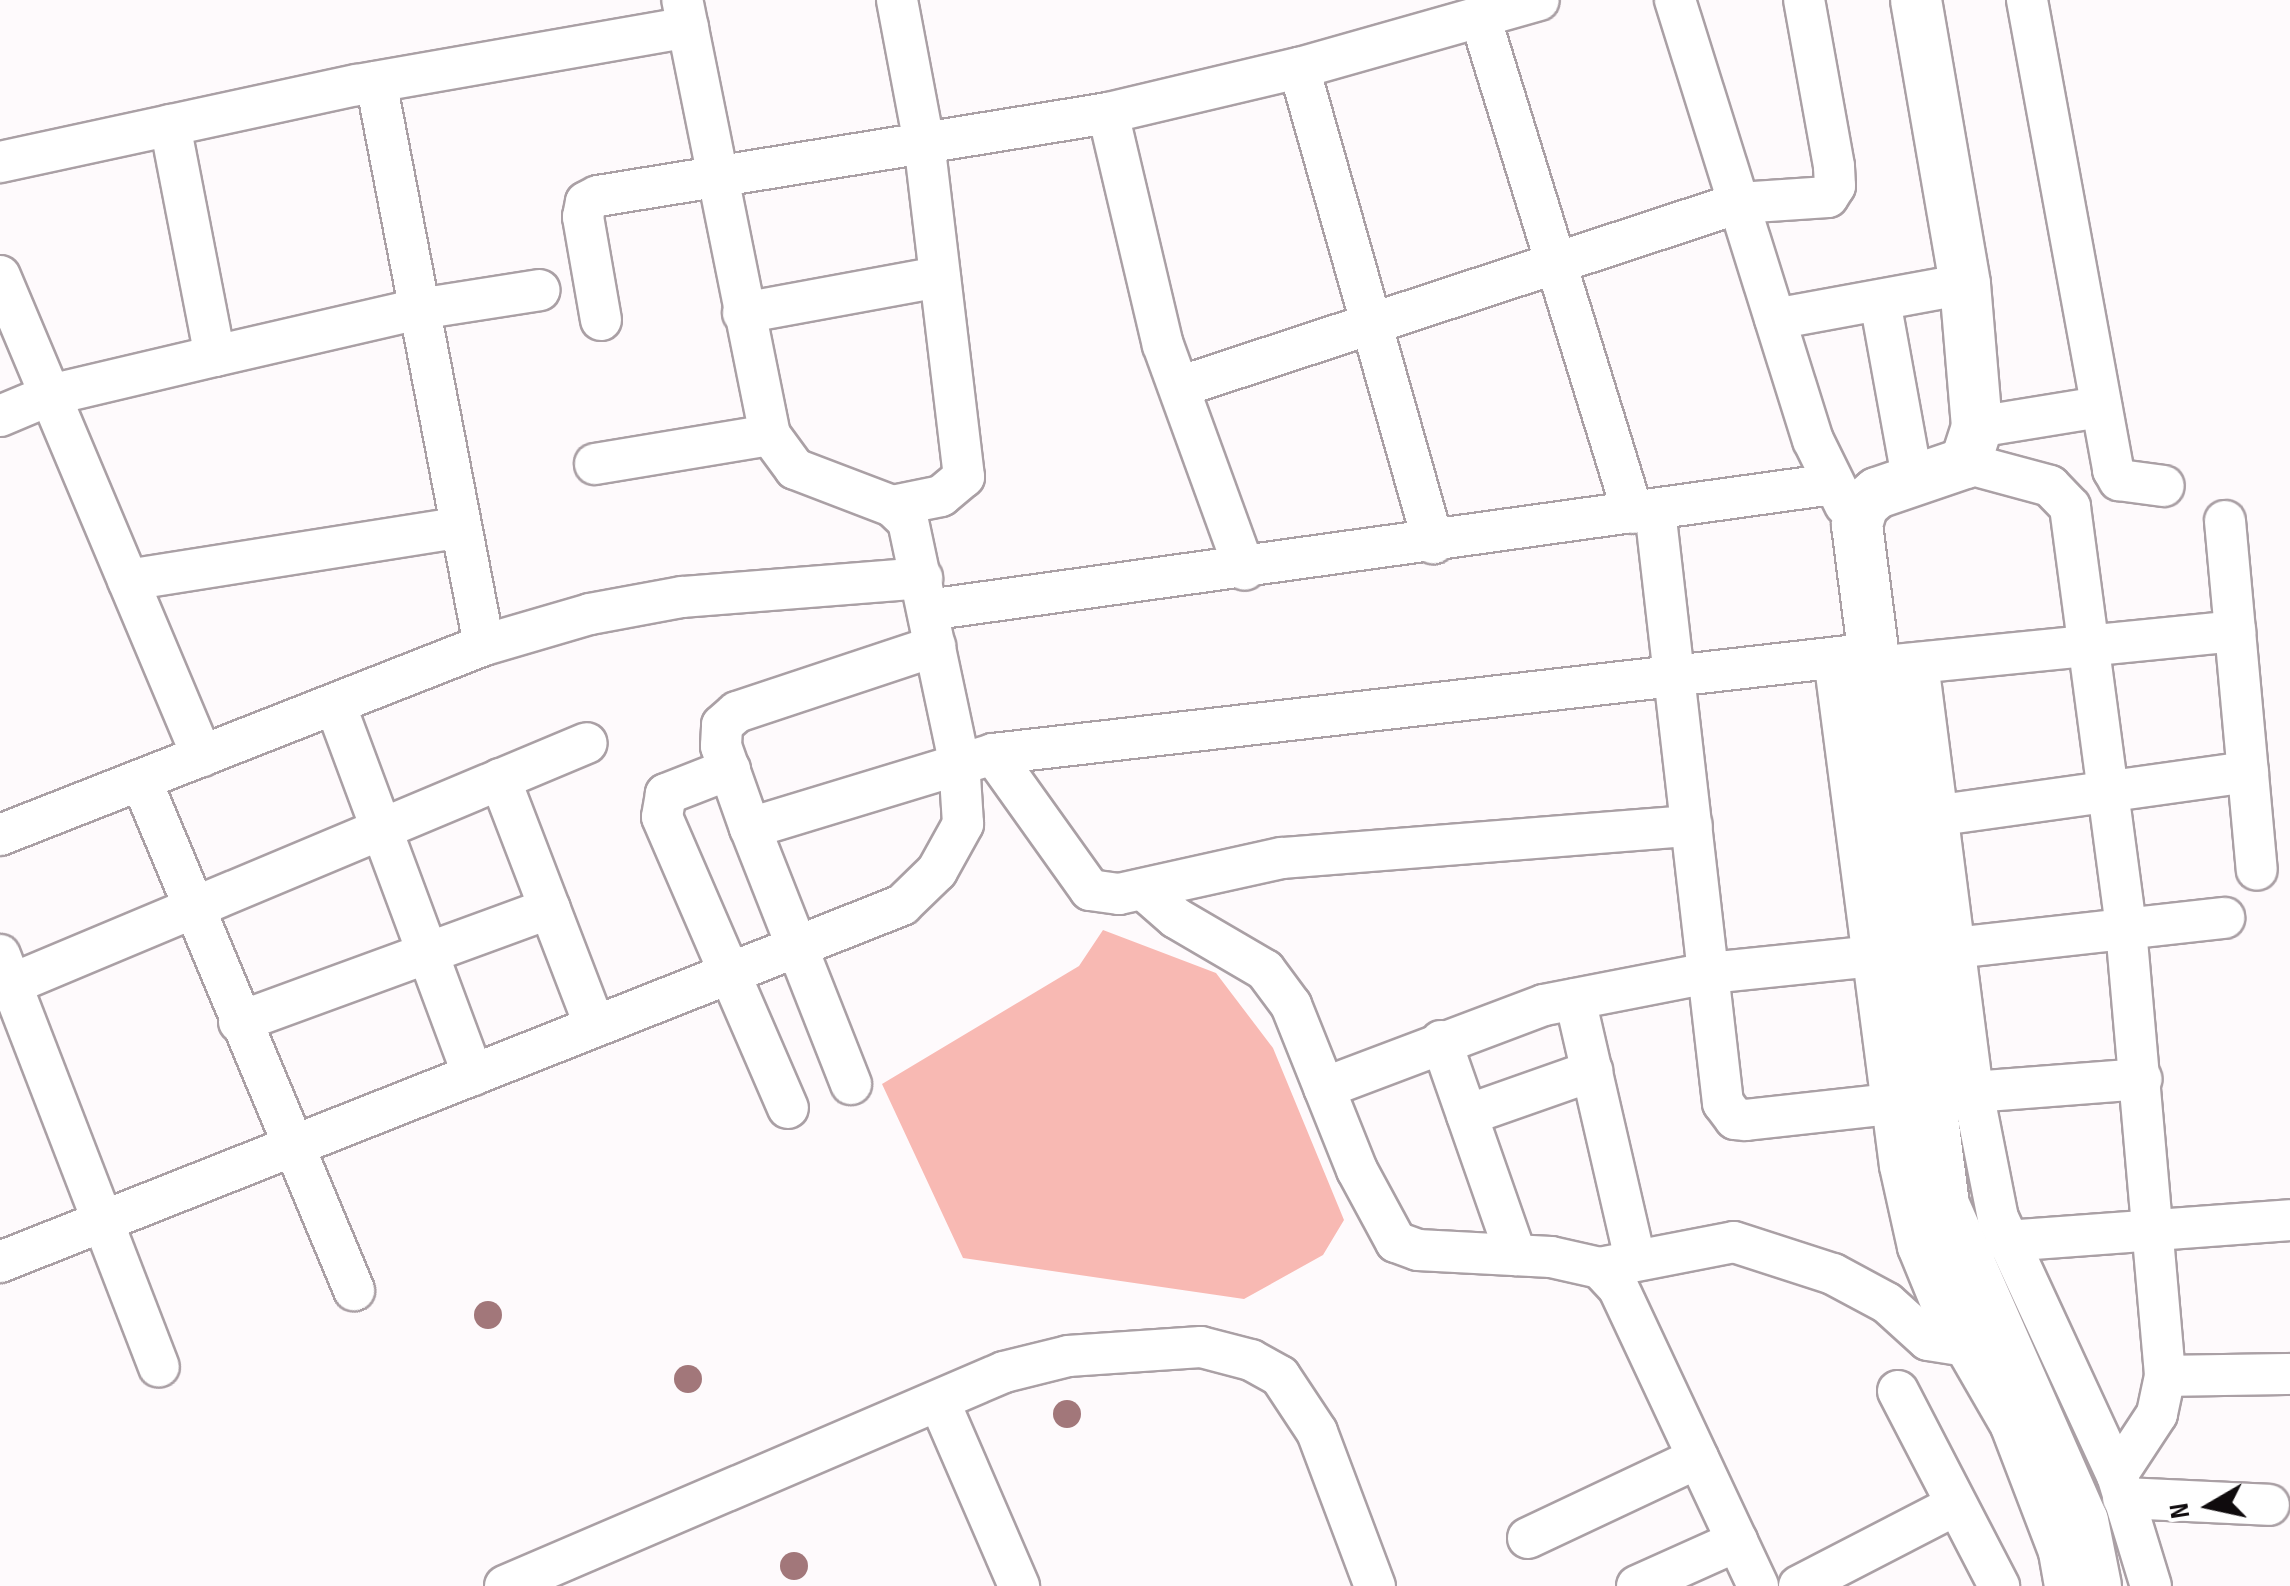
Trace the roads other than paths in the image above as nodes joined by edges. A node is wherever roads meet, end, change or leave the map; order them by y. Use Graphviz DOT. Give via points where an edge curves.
graph roads {
  1 [pos="897,0"];
  2 [pos="1539,0"];
  3 [pos="1675,0"];
  4 [pos="1804,0"];
  5 [pos="1916,0"];
  6 [pos="2027,0"];
  7 [pos="689,8"];
  8 [pos="1480,17"];
  9 [pos="1299,68"];
  10 [pos="376,82"];
  11 [pos="1108,113"];
  12 [pos="170,125"];
  13 [pos="924,143"];
  14 [pos="0,162"];
  15 [pos="716,177"];
  16 [pos="1739,202"];
  17 [pos="1555,261"];
  18 [pos="0,276"];
  19 [pos="940,277"];
  20 [pos="1965,284"];
  21 [pos="540,290"];
  22 [pos="1880,301"];
  23 [pos="420,309"];
  24 [pos="742,313"];
  25 [pos="1775,319"];
  26 [pos="601,320"];
  27 [pos="1369,322"];
  28 [pos="216,356"];
  29 [pos="1179,387"];
  30 [pos="50,395"];
  31 [pos="2101,408"];
  32 [pos="0,416"];
  33 [pos="770,436"];
  34 [pos="1971,445"];
  35 [pos="595,464"];
  36 [pos="1913,482"];
  37 [pos="2164,486"];
  38 [pos="1845,505"];
  39 [pos="892,506"];
  40 [pos="1644,512"];
  41 [pos="2225,521"];
  42 [pos="461,527"];
  43 [pos="1433,542"];
  44 [pos="1245,570"];
  45 [pos="128,580"];
  46 [pos="928,612"];
  47 [pos="2236,632"];
  48 [pos="484,645"];
  49 [pos="2089,646"];
  50 [pos="1876,668"];
  51 [pos="1676,676"];
  52 [pos="335,704"];
  53 [pos="587,743"];
  54 [pos="202,756"];
  55 [pos="976,758"];
  56 [pos="730,770"];
  57 [pos="2248,772"];
  58 [pos="500,779"];
  59 [pos="142,780"];
  60 [pos="2108,792"];
  61 [pos="1941,814"];
  62 [pos="1692,826"];
  63 [pos="385,828"];
  64 [pos="750,828"];
  65 [pos="0,833"];
  66 [pos="2257,870"];
  67 [pos="1145,891"];
  68 [pos="192,908"];
  69 [pos="550,908"];
  70 [pos="2224,918"];
  71 [pos="2126,929"];
  72 [pos="794,948"];
  73 [pos="1956,948"];
  74 [pos="429,952"];
  75 [pos="1873,956"];
  76 [pos="732,972"];
  77 [pos="1709,973"];
  78 [pos="4,976"];
  79 [pos="1575,999"];
  80 [pos="239,1022"];
  81 [pos="595,1026"];
  82 [pos="1440,1040"];
  83 [pos="1592,1071"];
  84 [pos="473,1075"];
  85 [pos="2141,1079"];
  86 [pos="851,1084"];
  87 [pos="1324,1088"];
  88 [pos="1972,1092"];
  89 [pos="1892,1104"];
  90 [pos="788,1108"];
  91 [pos="1466,1115"];
  92 [pos="290,1147"];
  93 [pos="2290,1220"];
  94 [pos="101,1222"];
  95 [pos="2156,1230"];
  96 [pos="2006,1241"];
  97 [pos="1516,1255"];
  98 [pos="0,1262"];
  99 [pos="1618,1264"];
  100 [pos="354,1290"];
  101 [pos="1965,1346"];
  102 [pos="159,1366"];
  103 [pos="2290,1374"];
  104 [pos="2165,1376"];
  105 [pos="1898,1392"];
  106 [pos="939,1401"];
  107 [pos="1698,1458"];
  108 [pos="2120,1487"];
  109 [pos="1956,1505"];
  110 [pos="2269,1505"];
  111 [pos="1528,1538"];
  112 [pos="1737,1541"];
  113 [pos="505,1586"];
  114 [pos="1019,1586"];
  115 [pos="1374,1586"];
  116 [pos="1637,1586"];
  117 [pos="1758,1586"];
  118 [pos="1798,1586"];
  119 [pos="1999,1586"];
  120 [pos="2064,1586"];
  121 [pos="2096,1586"];
  122 [pos="2151,1586"];
  1 -- 13 [label="street"];
  2 -- 8 [label="street"];
  3 -- 16 [label="street"];
  4 -- 16 [label="street" via="1836,186 1828,198"];
  5 -- 20 [label="street"];
  6 -- 31 [label="street"];
  7 -- 10 [label="street"];
  7 -- 15 [label="street"];
  8 -- 9 [label="street"];
  8 -- 17 [label="street"];
  9 -- 11 [label="street"];
  9 -- 27 [label="street"];
  10 -- 12 [label="street"];
  10 -- 23 [label="street"];
  11 -- 13 [label="street"];
  11 -- 29 [label="street" via="1134,240"];
  12 -- 14 [label="street"];
  12 -- 28 [label="street"];
  13 -- 15 [label="street"];
  13 -- 19 [label="street"];
  15 -- 24 [label="street"];
  15 -- 26 [label="street" via="586,202 582,217"];
  16 -- 17 [label="street"];
  16 -- 25 [label="street"];
  17 -- 27 [label="street"];
  17 -- 40 [label="street"];
  18 -- 30 [label="street"];
  19 -- 24 [label="street"];
  19 -- 39 [label="street" via="964,478 941,496"];
  20 -- 22 [label="street"];
  20 -- 34 [label="street"];
  21 -- 23 [label="street"];
  22 -- 25 [label="street"];
  22 -- 36 [label="street"];
  23 -- 28 [label="street"];
  23 -- 42 [label="street"];
  24 -- 33 [label="street"];
  25 -- 38 [label="street"];
  27 -- 29 [label="street"];
  27 -- 43 [label="street"];
  28 -- 30 [label="street"];
  29 -- 44 [label="street"];
  30 -- 32 [label="street"];
  30 -- 45 [label="street"];
  31 -- 34 [label="street"];
  31 -- 37 [label="street" via="2119,480"];
  33 -- 35 [label="street"];
  33 -- 39 [label="street" via="796,468 821,484"];
  34 -- 36 [label="street"];
  34 -- 49 [label="street" via="2065,497"];
  36 -- 38 [label="street"];
  38 -- 40 [label="street"];
  38 -- 50 [label="street"];
  39 -- 46 [label="street" via="916,540"];
  40 -- 43 [label="street"];
  40 -- 51 [label="street"];
  41 -- 47 [label="street"];
  42 -- 45 [label="street"];
  42 -- 48 [label="street"];
  43 -- 44 [label="street"];
  44 -- 46 [label="street"];
  45 -- 54 [label="street"];
  46 -- 48 [label="street" via="682,597 590,614"];
  46 -- 55 [label="street"];
  46 -- 56 [label="street" via="736,712 722,725"];
  47 -- 49 [label="street"];
  47 -- 57 [label="street"];
  48 -- 52 [label="street"];
  49 -- 50 [label="street"];
  49 -- 60 [label="street"];
  50 -- 51 [label="street"];
  50 -- 61 [label="street"];
  50 -- 75 [label="street"];
  50 -- 121 [label="street" via="1944,1205 2084,1521"];
  51 -- 55 [label="street"];
  51 -- 62 [label="street"];
  52 -- 54 [label="street"];
  52 -- 63 [label="street"];
  53 -- 58 [label="street"];
  54 -- 59 [label="street"];
  55 -- 64 [label="street"];
  55 -- 67 [label="street" via="1090,890"];
  55 -- 72 [label="street" via="963,824 937,871 902,905"];
  56 -- 64 [label="street"];
  56 -- 76 [label="street" via="678,787 660,804"];
  57 -- 60 [label="street"];
  57 -- 66 [label="street"];
  58 -- 63 [label="street"];
  58 -- 69 [label="street"];
  59 -- 65 [label="street"];
  59 -- 68 [label="street"];
  60 -- 61 [label="street"];
  60 -- 71 [label="street"];
  61 -- 73 [label="street"];
  62 -- 67 [label="street" via="1282,858"];
  62 -- 77 [label="street"];
  63 -- 68 [label="street"];
  63 -- 74 [label="street"];
  64 -- 72 [label="street"];
  67 -- 87 [label="street" via="1176,918 1265,970 1291,1005"];
  68 -- 78 [label="street"];
  68 -- 80 [label="street"];
  69 -- 74 [label="street"];
  69 -- 81 [label="street"];
  70 -- 71 [label="street"];
  71 -- 73 [label="street"];
  71 -- 85 [label="street"];
  72 -- 76 [label="street"];
  72 -- 86 [label="street"];
  73 -- 88 [label="street"];
  74 -- 80 [label="street"];
  74 -- 84 [label="street"];
  75 -- 77 [label="street"];
  75 -- 89 [label="street"];
  76 -- 81 [label="street"];
  76 -- 90 [label="street"];
  77 -- 79 [label="street"];
  77 -- 89 [label="street" via="1723,1104 1735,1119"];
  78 -- 94 [label="street"];
  79 -- 82 [label="street"];
  79 -- 83 [label="street"];
  80 -- 92 [label="street"];
  81 -- 84 [label="street"];
  82 -- 87 [label="street"];
  82 -- 91 [label="street"];
  83 -- 91 [label="street"];
  83 -- 99 [label="street"];
  84 -- 92 [label="street"];
  85 -- 88 [label="street"];
  85 -- 95 [label="street"];
  87 -- 97 [label="street" via="1379,1219 1396,1242 1418,1250"];
  88 -- 96 [label="street"];
  89 -- 101 [label="street" via="1918,1247"];
  91 -- 97 [label="street"];
  92 -- 94 [label="street"];
  92 -- 100 [label="street"];
  93 -- 95 [label="street"];
  94 -- 98 [label="street"];
  94 -- 102 [label="street"];
  95 -- 96 [label="street"];
  95 -- 104 [label="street"];
  96 -- 108 [label="street"];
  97 -- 99 [label="street"];
  99 -- 101 [label="street" via="1719,1240 1768,1251 1887,1303 1928,1340"];
  99 -- 107 [label="street" via="1618,1287"];
  101 -- 120 [label="street" via="2011,1426 2060,1552"];
  103 -- 104 [label="street"];
  104 -- 108 [label="street" via="2158,1414"];
  105 -- 109 [label="street"];
  106 -- 113 [label="street"];
  106 -- 114 [label="street"];
  106 -- 115 [label="street" via="1004,1372 1068,1356 1201,1346 1252,1360 1280,1376 1317,1432"];
  107 -- 111 [label="street"];
  107 -- 112 [label="street"];
  108 -- 110 [label="street"];
  108 -- 122 [label="street"];
  109 -- 118 [label="street"];
  109 -- 119 [label="street"];
  112 -- 116 [label="street"];
  112 -- 117 [label="street"];
}
